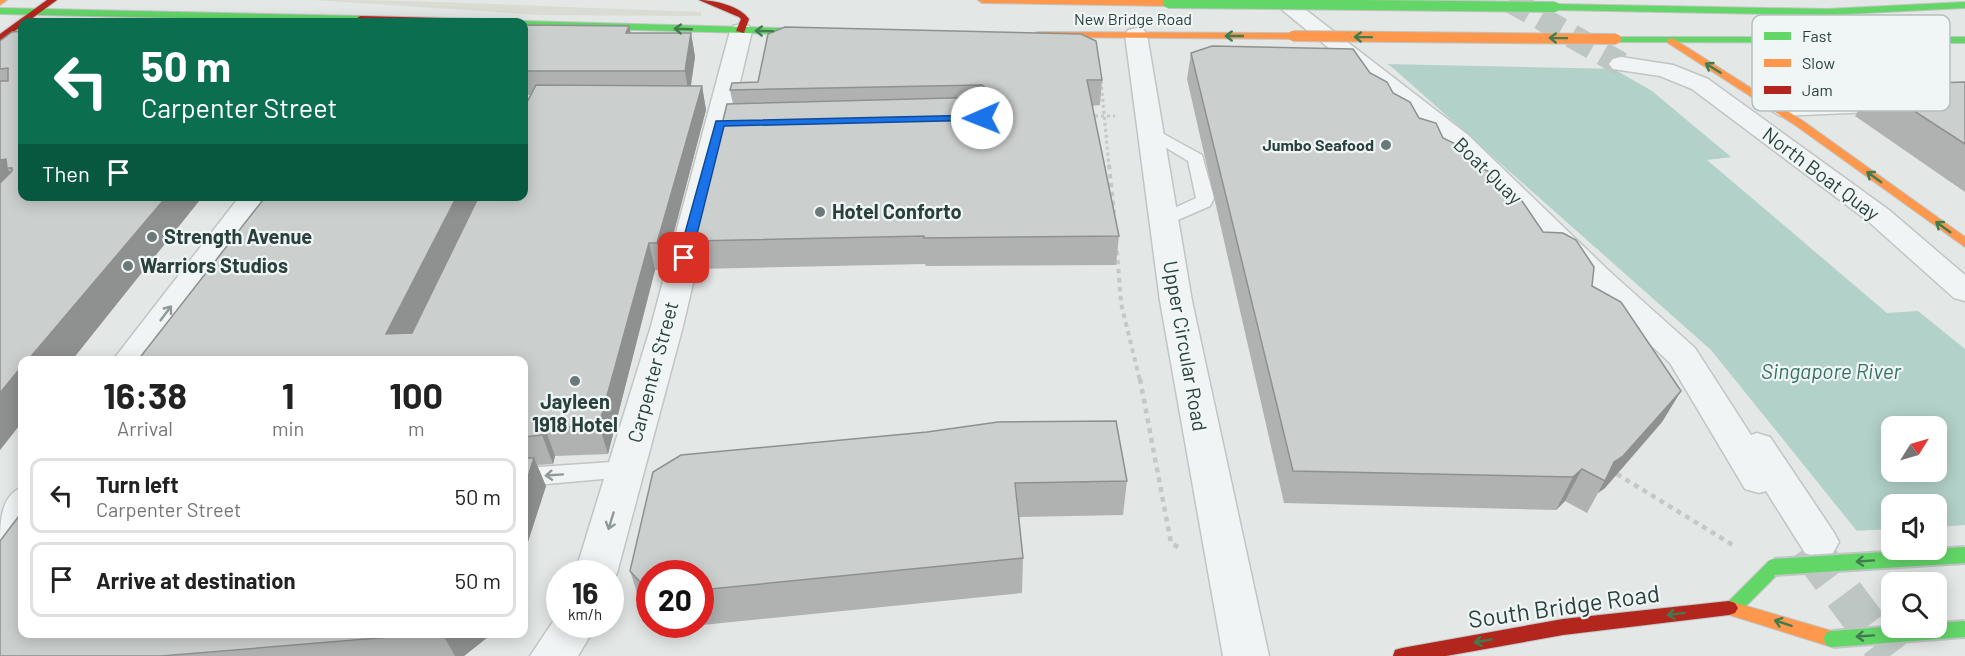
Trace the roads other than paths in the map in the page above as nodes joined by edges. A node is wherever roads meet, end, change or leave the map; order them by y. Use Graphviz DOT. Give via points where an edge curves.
graph roads {
  1 [pos="53,0"];
  2 [pos="703,0"];
  3 [pos="982,0"];
  4 [pos="1280,0"];
  5 [pos="1575,0"];
  6 [pos="1626,0"];
  7 [pos="1458,2"];
  8 [pos="262,3"];
  9 [pos="1965,5"];
  10 [pos="1596,9"];
  11 [pos="1650,10"];
  12 [pos="0,11"];
  13 [pos="35,11"];
  14 [pos="280,17"];
  15 [pos="26,18"];
  16 [pos="302,18"];
  17 [pos="18,24"];
  18 [pos="528,24"];
  19 [pos="741,31"];
  20 [pos="835,32"];
  21 [pos="1021,35"];
  22 [pos="1136,35"];
  23 [pos="0,38"];
  24 [pos="1950,39"];
  25 [pos="1965,39"];
  26 [pos="1727,40"];
  27 [pos="1752,40"];
  28 [pos="1671,41"];
  29 [pos="1619,52"];
  30 [pos="1752,93"];
  31 [pos="1780,111"];
  32 [pos="1151,132"];
  33 [pos="251,201"];
  34 [pos="1164,220"];
  35 [pos="1965,243"];
  36 [pos="1956,283"];
  37 [pos="1965,314"];
  38 [pos="133,356"];
  39 [pos="1683,356"];
  40 [pos="627,470"];
  41 [pos="528,477"];
  42 [pos="1759,479"];
  43 [pos="1819,542"];
  44 [pos="1965,555"];
  45 [pos="600,560"];
  46 [pos="1734,607"];
  47 [pos="1965,628"];
  48 [pos="565,638"];
  49 [pos="553,656"];
  50 [pos="1246,656"];
  51 [pos="1402,656"];
  1 -- 13 [label="main road"];
  2 -- 19 [label="main road" via="742,15 745,19"];
  3 -- 7 [label="main road, bridge"];
  4 -- 39 [label="street, Boat Quay" via="1459,141"];
  5 -- 10 [label="main road"];
  6 -- 11 [label="main road"];
  7 -- 10 [label="main road, bridge"];
  8 -- 14 [label="main road"];
  9 -- 11 [label="main road" via="1827,12"];
  10 -- 11 [label="main road"];
  10 -- 28 [label="main road"];
  11 -- 26 [label="main road"];
  12 -- 13 [label="main road"];
  13 -- 14 [label="main road"];
  13 -- 15 [label="main road"];
  14 -- 16 [label="main road"];
  17 -- 23 [label="main road"];
  19 -- 18 [label="main road, one-way"];
  20 -- 19 [label="main road, one-way"];
  19 -- 40 [label="street, Carpenter Street"];
  21 -- 22 [label="main road, New Bridge Road"];
  29 -- 22 [label="main road, New Bridge Road, one-way, bridge" via="1293,36"];
  22 -- 32 [label="street, Upper Circular Road"];
  24 -- 25 [label="main road, New Bridge Road"];
  26 -- 27 [label="main road, New Bridge Road"];
  26 -- 28 [label="main road, New Bridge Road"];
  28 -- 29 [label="main road, New Bridge Road"];
  30 -- 28 [label="main road, North Boat Quay, one-way"];
  29 -- 36 [label="street, North Boat Quay" via="1700,84 1879,216"];
  35 -- 31 [label="main road, North Boat Quay, one-way"];
  32 -- 34 [label="street, Upper Circular Road"];
  32 -- 34 [label="lane" via="1196,159 1205,198 1204,202"];
  38 -- 33 [label="street, one-way"];
  34 -- 50 [label="street, Upper Circular Road" via="1200,433"];
  36 -- 37 [label="street, North Boat Quay" via="1922,279"];
  39 -- 42 [label="street, Boat Quay"];
  39 -- 43 [label="street, Boat Quay" via="1698,357"];
  40 -- 41 [label="lane, one-way"];
  40 -- 45 [label="street, Carpenter Street, one-way"];
  44 -- 46 [label="main road, one-way, bridge" via="1774,567"];
  47 -- 46 [label="main road, South Bridge Road, one-way, bridge" via="1832,639"];
  46 -- 51 [label="main road, South Bridge Road, one-way" via="1563,627"];
  48 -- 49 [label="street"];
}
